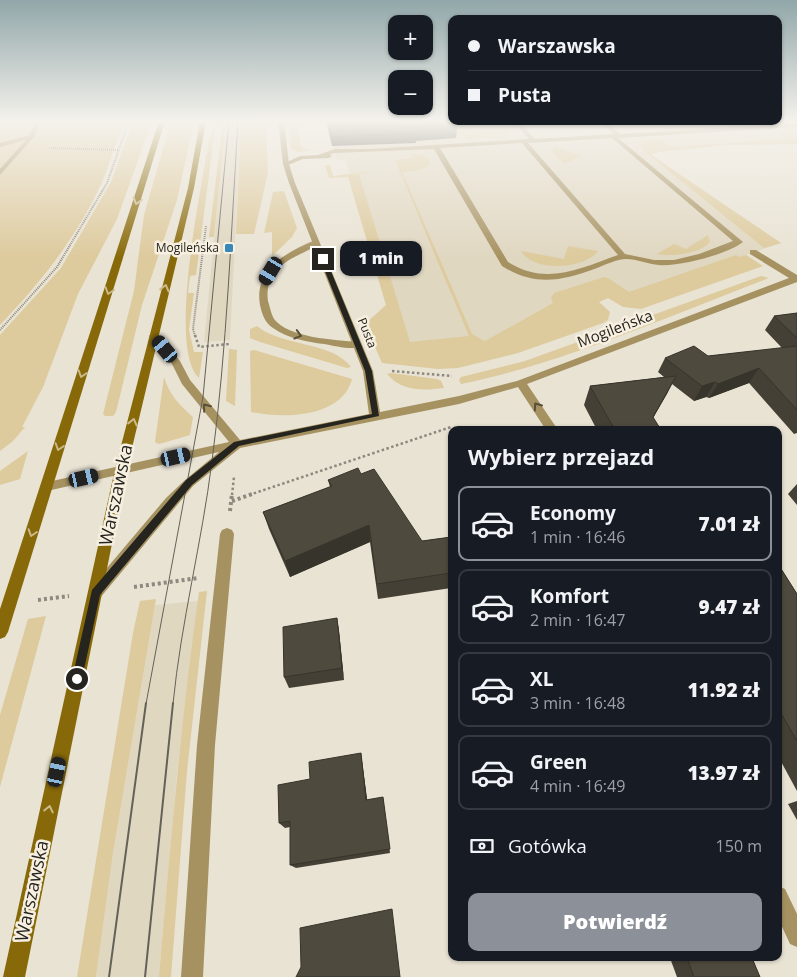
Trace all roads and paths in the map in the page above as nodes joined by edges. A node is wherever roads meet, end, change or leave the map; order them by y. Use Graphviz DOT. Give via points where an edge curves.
graph roads {
  1 [pos="112,167"];
  2 [pos="148,167"];
  3 [pos="195,167"];
  4 [pos="287,167"];
  5 [pos="448,167"];
  6 [pos="545,167"];
  7 [pos="651,167"];
  8 [pos="206,224"];
  9 [pos="739,242"];
  10 [pos="316,243"];
  11 [pos="623,256"];
  12 [pos="797,278"];
  13 [pos="0,330"];
  14 [pos="154,336"];
  15 [pos="230,344"];
  16 [pos="358,345"];
  17 [pos="390,370"];
  18 [pos="455,376"];
  19 [pos="521,383"];
  20 [pos="375,416"];
  21 [pos="549,426"];
  22 [pos="237,444"];
  23 [pos="121,469"];
  24 [pos="234,472"];
  25 [pos="284,483"];
  26 [pos="46,486"];
  27 [pos="227,534"];
  28 [pos="95,593"];
  29 [pos="0,632"];
  30 [pos="782,905"];
  31 [pos="797,937"];
  32 [pos="14,977"];
  33 [pos="192,977"];
  1 -- 13 [label="path" via="107,183 57,267"];
  2 -- 26 [label="main road, one-way"];
  14 -- 3 [label="main road, Warszawska, one-way"];
  4 -- 10 [label="street, Pusta"];
  5 -- 11 [label="street" via="505,264 515,273 539,280 555,278"];
  6 -- 11 [label="street"];
  7 -- 9 [label="street"];
  8 -- 15 [label="path" via="193,329 199,347"];
  9 -- 11 [label="street" via="677,263 662,264"];
  9 -- 12 [label="street"];
  10 -- 16 [label="street, Pusta"];
  10 -- 16 [label="street, one-way" via="293,253 271,271 263,292 267,317 277,327 302,337"];
  12 -- 19 [label="street, Mogileńska"];
  22 -- 14 [label="street, one-way" via="186,382 176,363"];
  23 -- 14 [label="main road, Warszawska, one-way"];
  16 -- 20 [label="street, Pusta" via="368,371"];
  17 -- 18 [label="path" via="437,377"];
  19 -- 20 [label="street, Mogileńska" via="460,400"];
  21 -- 19 [label="street, one-way"];
  20 -- 22 [label="street, Mogileńska"];
  22 -- 23 [label="street, Mogileńska"];
  22 -- 28 [label="street, Mogileńska" via="189,483"];
  23 -- 26 [label="street, Mogileńska"];
  23 -- 28 [label="main road, Warszawska"];
  24 -- 25 [label="path" via="232,501"];
  26 -- 29 [label="main road, one-way"];
  27 -- 33 [label="street" via="206,745"];
  32 -- 28 [label="main road, Warszawska, one-way"];
  30 -- 31 [label="street"];
}
